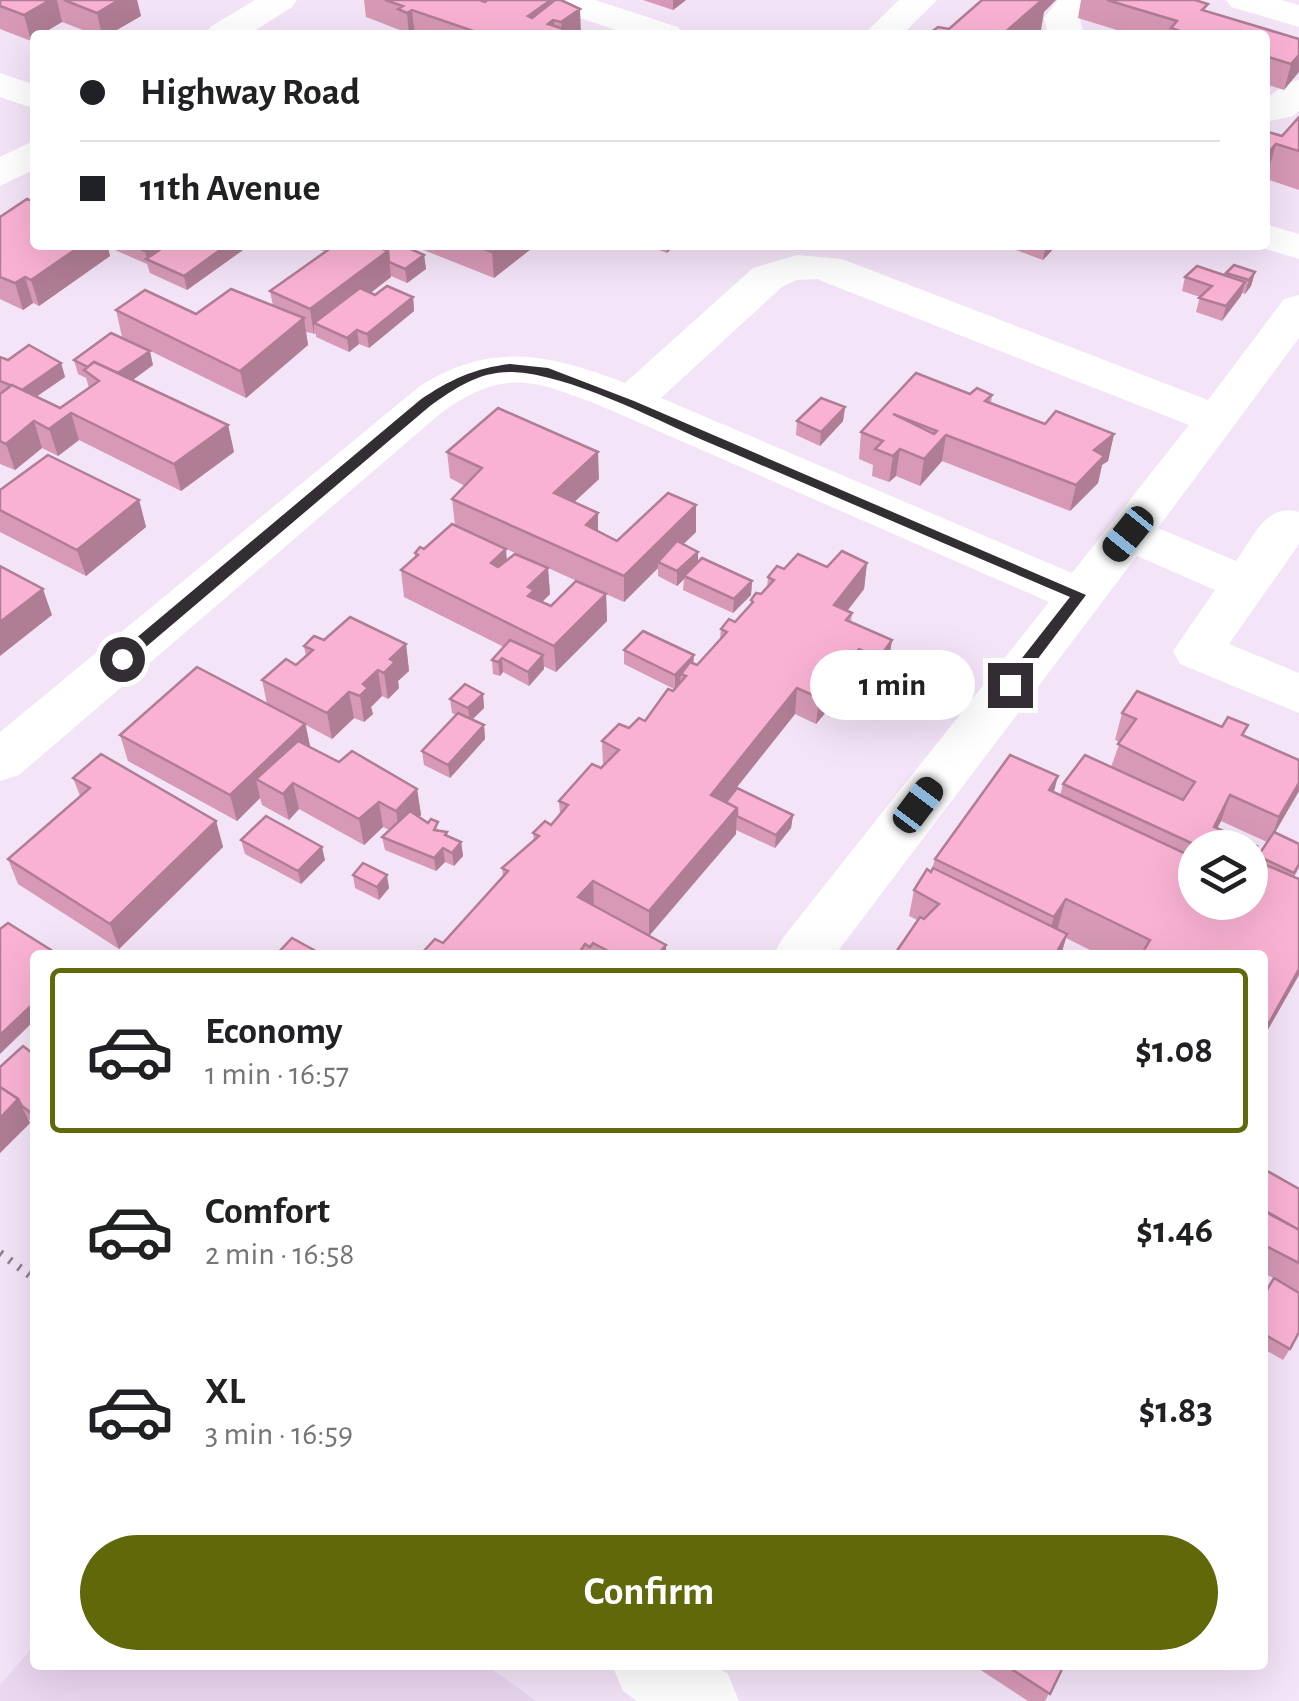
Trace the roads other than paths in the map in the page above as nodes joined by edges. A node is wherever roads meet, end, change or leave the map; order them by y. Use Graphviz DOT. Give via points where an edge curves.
graph roads {
  1 [pos="280,0"];
  2 [pos="560,0"];
  3 [pos="920,0"];
  4 [pos="1076,0"];
  5 [pos="1243,0"];
  6 [pos="1299,16"];
  7 [pos="231,30"];
  8 [pos="649,30"];
  9 [pos="886,30"];
  10 [pos="1065,30"];
  11 [pos="0,84"];
  12 [pos="1299,90"];
  13 [pos="30,96"];
  14 [pos="1270,110"];
  15 [pos="30,155"];
  16 [pos="0,174"];
  17 [pos="1270,238"];
  18 [pos="1299,247"];
  19 [pos="1293,328"];
  20 [pos="630,404"];
  21 [pos="1218,420"];
  22 [pos="1299,528"];
  23 [pos="1128,534"];
  24 [pos="1246,584"];
  25 [pos="1079,595"];
  26 [pos="1299,694"];
  27 [pos="0,761"];
  28 [pos="806,950"];
  29 [pos="656,1670"];
  30 [pos="700,1701"];
  1 -- 7 [label="street"];
  2 -- 8 [label="street"];
  3 -- 9 [label="street"];
  4 -- 10 [label="street" via="1062,18"];
  5 -- 6 [label="street"];
  11 -- 13 [label="street"];
  12 -- 14 [label="street"];
  15 -- 16 [label="street"];
  17 -- 18 [label="street"];
  19 -- 21 [label="street"];
  20 -- 21 [label="street" via="768,277 810,266"];
  20 -- 25 [label="street"];
  20 -- 27 [label="street" via="544,371 485,371 452,384"];
  21 -- 23 [label="street"];
  22 -- 24 [label="street" via="1287,524"];
  23 -- 24 [label="street"];
  23 -- 25 [label="street"];
  24 -- 26 [label="street" via="1198,651"];
  25 -- 28 [label="street"];
  29 -- 30 [label="street"];
}
